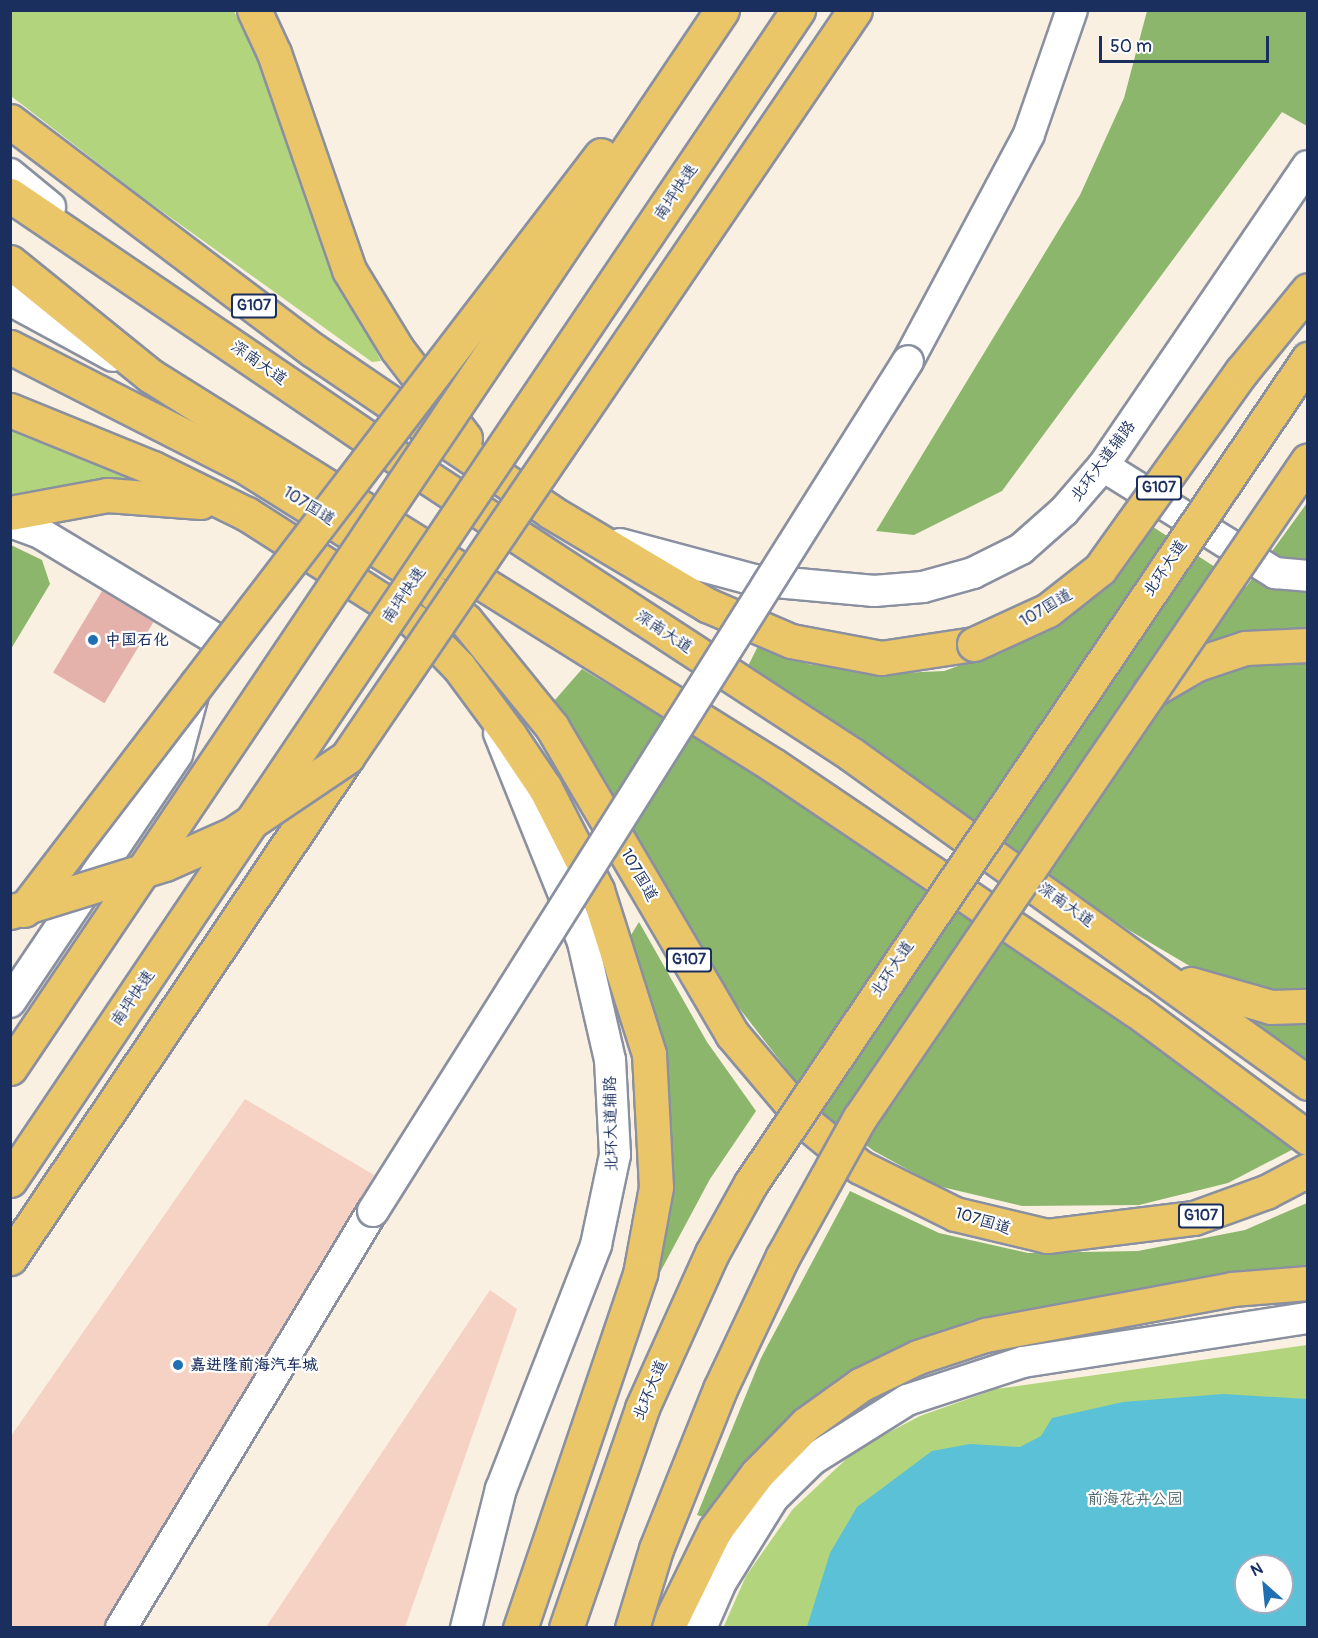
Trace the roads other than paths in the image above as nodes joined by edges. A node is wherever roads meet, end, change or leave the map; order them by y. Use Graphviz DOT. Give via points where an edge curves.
graph roads {
  1 [pos="254,10"];
  2 [pos="798,10"];
  3 [pos="855,10"];
  4 [pos="1072,10"];
  5 [pos="718,16"];
  6 [pos="10,121"];
  7 [pos="1308,166"];
  8 [pos="10,174"];
  9 [pos="10,195"];
  10 [pos="10,262"];
  11 [pos="141,281"];
  12 [pos="1308,290"];
  13 [pos="10,300"];
  14 [pos="10,347"];
  15 [pos="1308,359"];
  16 [pos="151,376"];
  17 [pos="10,410"];
  18 [pos="1308,460"];
  19 [pos="1103,466"];
  20 [pos="505,481"];
  21 [pos="551,512"];
  22 [pos="10,513"];
  23 [pos="247,514"];
  24 [pos="10,522"];
  25 [pos="290,538"];
  26 [pos="386,555"];
  27 [pos="1308,576"];
  28 [pos="478,585"];
  29 [pos="219,640"];
  30 [pos="1308,645"];
  31 [pos="479,692"];
  32 [pos="1149,692"];
  33 [pos="347,757"];
  34 [pos="10,912"];
  35 [pos="10,928"];
  36 [pos="1156,969"];
  37 [pos="10,1002"];
  38 [pos="1308,1006"];
  39 [pos="10,1068"];
  40 [pos="1308,1083"];
  41 [pos="1308,1138"];
  42 [pos="1308,1170"];
  43 [pos="10,1180"];
  44 [pos="10,1257"];
  45 [pos="1308,1283"];
  46 [pos="1308,1318"];
  47 [pos="121,1628"];
  48 [pos="466,1628"];
  49 [pos="520,1628"];
  50 [pos="566,1628"];
  51 [pos="632,1628"];
  52 [pos="668,1628"];
  53 [pos="701,1628"];
  1 -- 20 [label="main road" via="274,53 349,270 397,349"];
  2 -- 43 [label="main road, 南坪快速, bridge"];
  3 -- 33 [label="main road, bridge"];
  4 -- 47 [label="street, bridge" via="1029,134 908,361 373,1211"];
  5 -- 35 [label="main road, bridge" via="521,256"];
  5 -- 39 [label="main road, bridge"];
  6 -- 20 [label="main road, 107国道 / G107" via="209,274"];
  7 -- 19 [label="street, 北环大道辅路"];
  8 -- 11 [label="street"];
  9 -- 11 [label="main road, 深南大道"];
  10 -- 16 [label="main road"];
  11 -- 36 [label="main road, 深南大道" via="366,437 851,754"];
  12 -- 21 [label="main road, 107国道 / G107, bridge" via="1242,371 1100,569 1048,610 974,644 881,658 791,641 707,605"];
  13 -- 16 [label="street"];
  14 -- 26 [label="main road, 107国道 / G107" via="183,433"];
  15 -- 50 [label="main road, 北环大道, bridge" via="751,1183 712,1253 642,1408"];
  16 -- 28 [label="main road"];
  17 -- 23 [label="main road" via="153,468"];
  18 -- 32 [label="main road, bridge"];
  19 -- 21 [label="street, 北环大道辅路" via="1064,511 1021,549 973,573 923,587 874,591 754,580 635,551"];
  19 -- 27 [label="street" via="1275,573"];
  20 -- 21 [label="main road, 107国道 / G107"];
  22 -- 23 [label="main road" via="107,495 191,500"];
  23 -- 25 [label="main road"];
  24 -- 29 [label="street" via="40,533"];
  25 -- 29 [label="street"];
  25 -- 31 [label="main road" via="414,621"];
  26 -- 28 [label="main road"];
  26 -- 42 [label="main road, 107国道 / G107" via="444,600 516,677 574,763 732,1034 809,1125 860,1167 955,1214 1047,1236 1194,1218 1266,1192"];
  28 -- 41 [label="main road" via="773,765 1137,1011"];
  29 -- 37 [label="street" via="200,674 173,760"];
  30 -- 32 [label="main road" via="1245,648 1197,664"];
  31 -- 48 [label="street, 北环大道辅路" via="583,942 610,1060 615,1155 596,1245 501,1489"];
  31 -- 49 [label="main road" via="545,788 597,890 649,1054 657,1142 656,1187 640,1274"];
  32 -- 51 [label="main road, bridge" via="897,1057 819,1189 720,1389 656,1549"];
  33 -- 34 [label="main road, bridge" via="233,834 165,864"];
  33 -- 44 [label="main road"];
  36 -- 38 [label="main road" via="1211,993 1271,1007"];
  36 -- 40 [label="main road, 深南大道"];
  45 -- 52 [label="main road" via="1233,1289 996,1332 918,1357 860,1385 806,1424 757,1474 715,1530"];
  46 -- 53 [label="street" via="1023,1362 907,1400 813,1459 773,1498 721,1582"];
}
